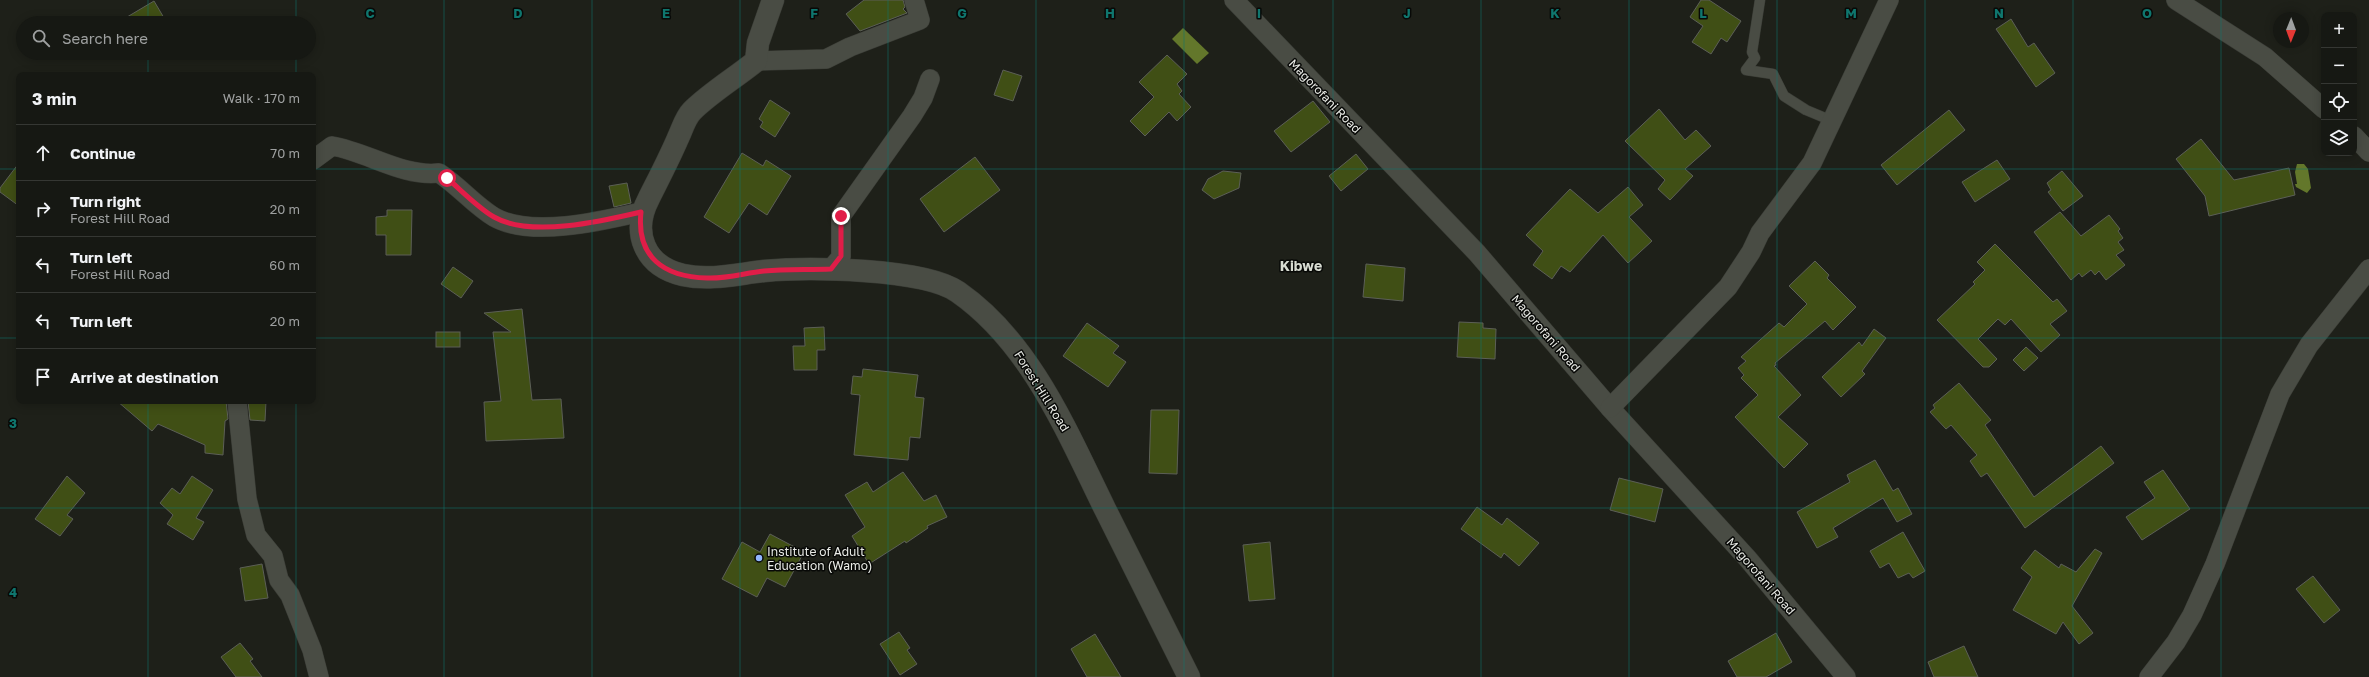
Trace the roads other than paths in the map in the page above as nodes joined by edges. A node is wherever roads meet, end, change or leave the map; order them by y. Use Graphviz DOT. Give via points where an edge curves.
graph roads {
  1 [pos="773,0"];
  2 [pos="914,0"];
  3 [pos="1234,0"];
  4 [pos="1760,0"];
  5 [pos="1889,0"];
  6 [pos="2176,0"];
  7 [pos="756,62"];
  8 [pos="930,79"];
  9 [pos="2321,106"];
  10 [pos="1830,120"];
  11 [pos="2357,139"];
  12 [pos="2369,152"];
  13 [pos="316,158"];
  14 [pos="641,212"];
  15 [pos="831,269"];
  16 [pos="2369,269"];
  17 [pos="237,404"];
  18 [pos="1610,408"];
  19 [pos="319,677"];
  20 [pos="1189,677"];
  21 [pos="1846,677"];
  22 [pos="2148,677"];
  1 -- 7 [label="street" via="758,43"];
  2 -- 7 [label="street" via="920,20 826,58"];
  3 -- 18 [label="street, Magorofani Road" via="1477,253"];
  4 -- 10 [label="lane" via="1752,52 1755,58 1746,70 1772,74 1784,96 1806,110"];
  5 -- 10 [label="street"];
  6 -- 9 [label="street" via="2265,57"];
  7 -- 14 [label="street, Forest Hill Road" via="690,113"];
  8 -- 15 [label="street" via="923,98 912,116 841,216 841,256"];
  10 -- 18 [label="street" via="1812,163 1760,233 1728,287"];
  11 -- 12 [label="street"];
  13 -- 14 [label="street" via="332,146 349,149 406,170 426,174 439,172 482,209 500,220 515,224 565,226 594,223"];
  14 -- 15 [label="street, Forest Hill Road" via="643,242 654,262 682,275 707,278 765,271"];
  15 -- 20 [label="street, Forest Hill Road" via="939,282 957,291 977,307 1022,356 1057,411"];
  16 -- 22 [label="street" via="2309,345 2286,382 2192,615 2176,642"];
  17 -- 19 [label="street" via="246,499 256,535 273,556 279,580 290,594 312,650"];
  18 -- 21 [label="street, Magorofani Road" via="1748,559"];
}
